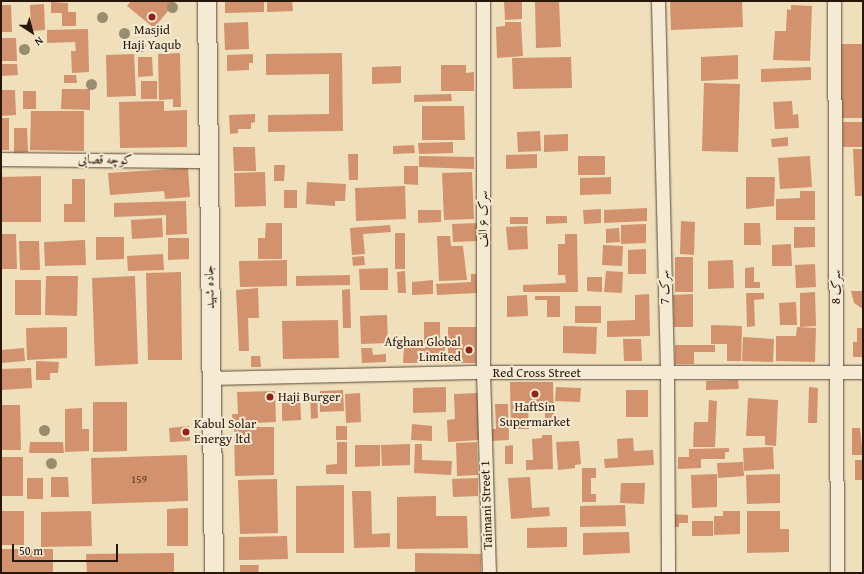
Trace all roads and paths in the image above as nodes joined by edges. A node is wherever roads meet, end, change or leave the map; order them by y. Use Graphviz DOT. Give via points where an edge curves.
graph roads {
  1 [pos="207,1"];
  2 [pos="483,1"];
  3 [pos="658,1"];
  4 [pos="834,1"];
  5 [pos="1,159"];
  6 [pos="209,161"];
  7 [pos="483,372"];
  8 [pos="837,372"];
  9 [pos="863,372"];
  10 [pos="667,374"];
  11 [pos="211,378"];
  12 [pos="485,438"];
  13 [pos="214,573"];
  14 [pos="489,573"];
  15 [pos="668,573"];
  16 [pos="837,573"];
  1 -- 6 [label="main road, جاده شهید"];
  2 -- 7 [label="street, سرک ۶ الف"];
  3 -- 10 [label="street, سرک 7"];
  4 -- 8 [label="street, سرک 8"];
  5 -- 6 [label="street, کوچه قصابی"];
  6 -- 11 [label="main road, جاده شهید"];
  7 -- 10 [label="street, Red Cross Street"];
  7 -- 11 [label="street, Red Cross Street"];
  7 -- 12 [label="street, سرک ۶ الف"];
  8 -- 9 [label="street, Red Cross Street"];
  8 -- 10 [label="street, Red Cross Street"];
  8 -- 16 [label="street, سرک 8"];
  10 -- 15 [label="street, سرک 7"];
  11 -- 13 [label="main road, جاده شهید"];
  12 -- 14 [label="street, Taimani Street 1"];
}
